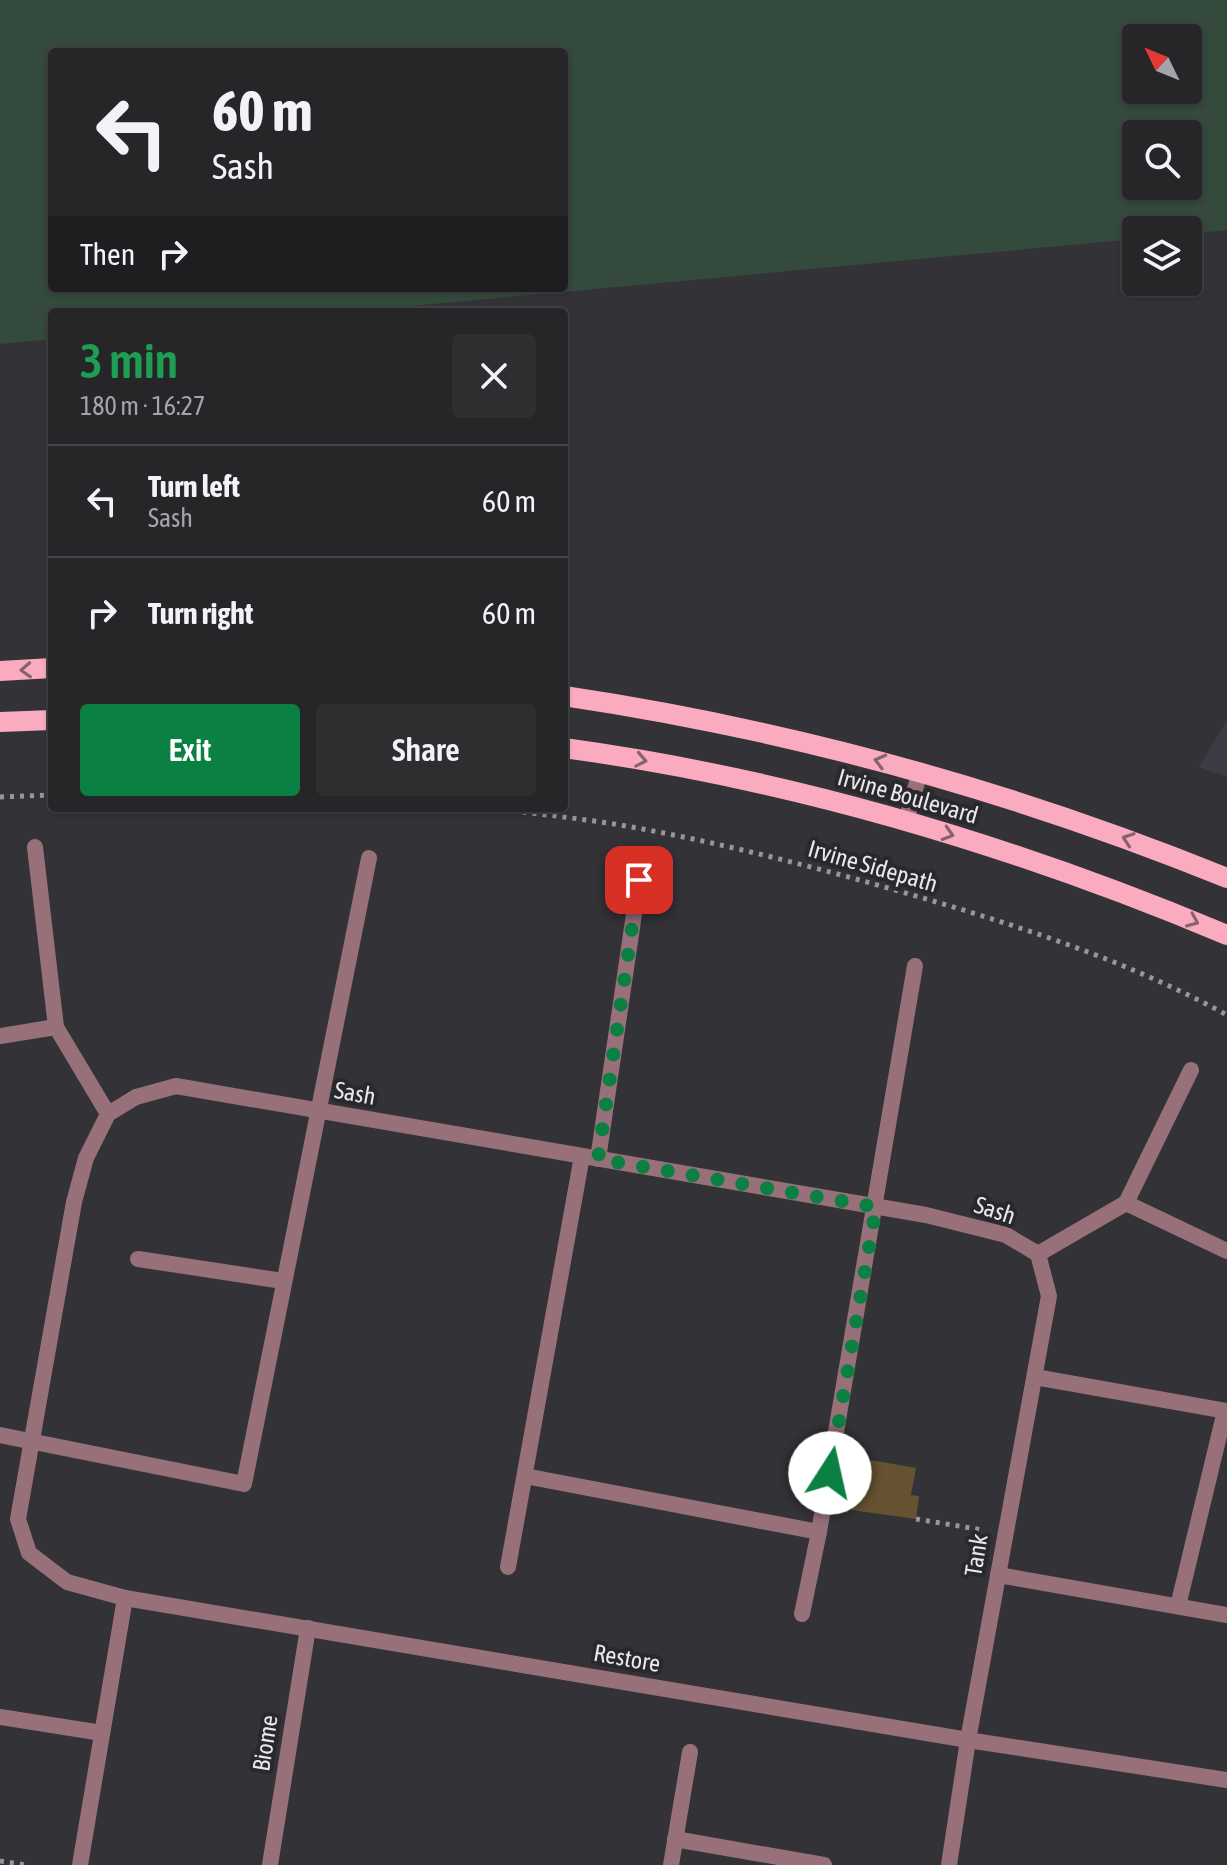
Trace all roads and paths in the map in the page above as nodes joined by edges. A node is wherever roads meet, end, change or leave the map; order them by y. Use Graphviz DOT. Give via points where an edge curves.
graph roads {
  1 [pos="48,668"];
  2 [pos="0,671"];
  3 [pos="568,697"];
  4 [pos="48,720"];
  5 [pos="0,722"];
  6 [pos="568,749"];
  7 [pos="920,772"];
  8 [pos="48,795"];
  9 [pos="0,797"];
  10 [pos="523,812"];
  11 [pos="906,821"];
  12 [pos="35,847"];
  13 [pos="369,858"];
  14 [pos="1227,878"];
  15 [pos="639,880"];
  16 [pos="1227,935"];
  17 [pos="915,966"];
  18 [pos="1227,1015"];
  19 [pos="56,1027"];
  20 [pos="0,1036"];
  21 [pos="1191,1070"];
  22 [pos="316,1111"];
  23 [pos="108,1114"];
  24 [pos="590,1158"];
  25 [pos="1126,1203"];
  26 [pos="876,1207"];
  27 [pos="1227,1251"];
  28 [pos="1038,1254"];
  29 [pos="138,1259"];
  30 [pos="283,1281"];
  31 [pos="1035,1377"];
  32 [pos="1226,1411"];
  33 [pos="0,1435"];
  34 [pos="33,1441"];
  35 [pos="525,1476"];
  36 [pos="916,1519"];
  37 [pos="819,1532"];
  38 [pos="1004,1533"];
  39 [pos="508,1567"];
  40 [pos="998,1575"];
  41 [pos="125,1598"];
  42 [pos="1178,1606"];
  43 [pos="802,1614"];
  44 [pos="1227,1615"];
  45 [pos="308,1628"];
  46 [pos="0,1717"];
  47 [pos="102,1733"];
  48 [pos="968,1740"];
  49 [pos="690,1752"];
  50 [pos="1227,1780"];
  51 [pos="675,1839"];
  52 [pos="0,1861"];
  53 [pos="26,1865"];
  54 [pos="80,1865"];
  55 [pos="270,1865"];
  56 [pos="671,1865"];
  57 [pos="824,1865"];
  58 [pos="949,1865"];
  1 -- 2 [label="main road, one-way"];
  7 -- 3 [label="main road, Irvine Boulevard, one-way" via="770,733"];
  4 -- 5 [label="main road"];
  6 -- 11 [label="main road, Irvine Boulevard, one-way" via="746,780"];
  7 -- 11 [label="street"];
  14 -- 7 [label="main road, Irvine Boulevard, one-way" via="1018,800"];
  8 -- 9 [label="path"];
  10 -- 18 [label="path, Irvine Sidepath" via="621,825 900,891 1042,934 1153,977"];
  11 -- 16 [label="main road, Irvine Boulevard, one-way" via="1040,862"];
  12 -- 19 [label="street"];
  13 -- 22 [label="street"];
  15 -- 24 [label="street"];
  17 -- 26 [label="street"];
  19 -- 20 [label="street"];
  19 -- 23 [label="street"];
  21 -- 25 [label="street"];
  22 -- 23 [label="street, Sash" via="176,1086 136,1097"];
  22 -- 24 [label="street, Sash"];
  22 -- 30 [label="street"];
  23 -- 34 [label="street" via="86,1158 74,1202"];
  24 -- 26 [label="street, Sash"];
  24 -- 35 [label="street"];
  25 -- 27 [label="street"];
  25 -- 28 [label="street"];
  26 -- 28 [label="street, Sash" via="1006,1235"];
  26 -- 37 [label="street"];
  28 -- 31 [label="street, Tank" via="1049,1296"];
  29 -- 30 [label="street"];
  30 -- 34 [label="street" via="244,1484"];
  31 -- 32 [label="street"];
  31 -- 38 [label="street, Tank"];
  32 -- 42 [label="street"];
  33 -- 34 [label="street"];
  34 -- 41 [label="street, Restore" via="18,1519 29,1553 67,1582"];
  35 -- 37 [label="street"];
  35 -- 39 [label="street"];
  36 -- 38 [label="path"];
  37 -- 43 [label="street"];
  38 -- 40 [label="street, Tank"];
  40 -- 42 [label="street"];
  40 -- 48 [label="street, Tank"];
  41 -- 45 [label="street, Restore"];
  41 -- 47 [label="street"];
  42 -- 44 [label="street"];
  45 -- 48 [label="street, Restore"];
  45 -- 55 [label="street, Biome"];
  46 -- 47 [label="street"];
  47 -- 54 [label="street"];
  48 -- 50 [label="street, Restore"];
  48 -- 58 [label="street, Tank"];
  49 -- 51 [label="street"];
  51 -- 56 [label="street"];
  51 -- 57 [label="street"];
  52 -- 53 [label="path"];
}
